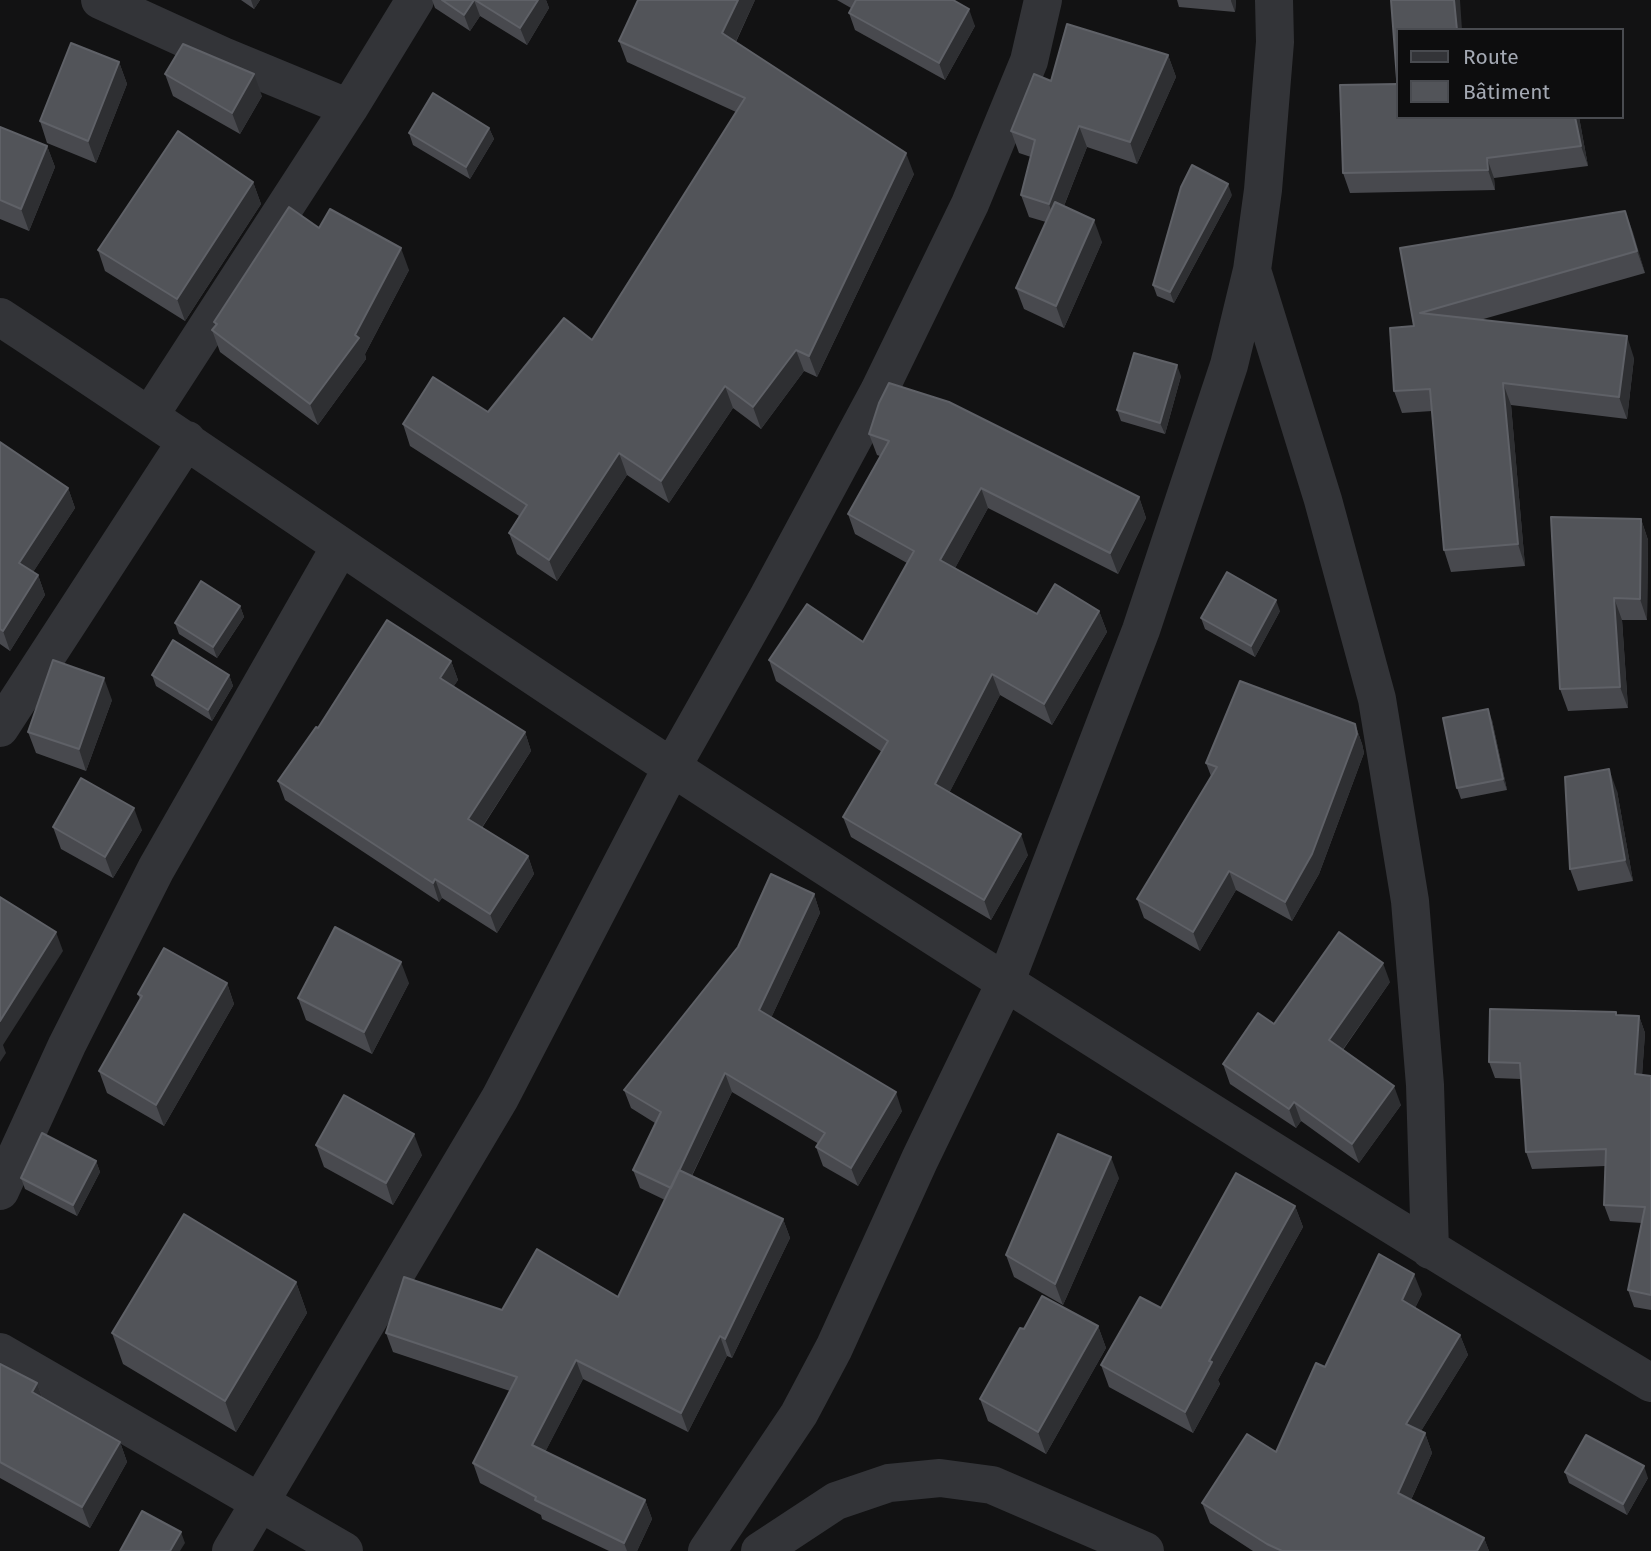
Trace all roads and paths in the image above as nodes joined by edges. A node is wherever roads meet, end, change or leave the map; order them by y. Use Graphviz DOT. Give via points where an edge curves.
graph roads {
  1 [pos="100,0"];
  2 [pos="415,0"];
  3 [pos="1043,0"];
  4 [pos="1274,0"];
  5 [pos="349,108"];
  6 [pos="1252,270"];
  7 [pos="0,317"];
  8 [pos="150,415"];
  9 [pos="187,440"];
  10 [pos="340,547"];
  11 [pos="0,728"];
  12 [pos="671,767"];
  13 [pos="1006,981"];
  14 [pos="0,1191"];
  15 [pos="1430,1250"];
  16 [pos="0,1352"];
  17 [pos="1651,1383"];
  18 [pos="258,1503"];
  19 [pos="231,1551"];
  20 [pos="344,1551"];
  21 [pos="707,1551"];
  22 [pos="760,1551"];
  23 [pos="1145,1551"];
  1 -- 5 [label="street"];
  2 -- 5 [label="street"];
  3 -- 12 [label="street" via="1029,61 970,204 872,403"];
  4 -- 6 [label="street" via="1263,190"];
  5 -- 8 [label="street"];
  6 -- 13 [label="street" via="1229,365 1140,630"];
  6 -- 15 [label="street" via="1323,500 1377,699 1410,901 1425,1085"];
  7 -- 8 [label="street"];
  8 -- 9 [label="street"];
  9 -- 10 [label="street"];
  9 -- 11 [label="street"];
  10 -- 12 [label="street"];
  10 -- 14 [label="street" via="156,869"];
  12 -- 13 [label="street"];
  12 -- 18 [label="street" via="500,1098"];
  13 -- 15 [label="street"];
  13 -- 21 [label="street" via="799,1414"];
  15 -- 17 [label="street"];
  16 -- 18 [label="street"];
  18 -- 19 [label="street"];
  18 -- 20 [label="street"];
  22 -- 23 [label="street" via="836,1501 889,1483 940,1478 992,1485"];
}
